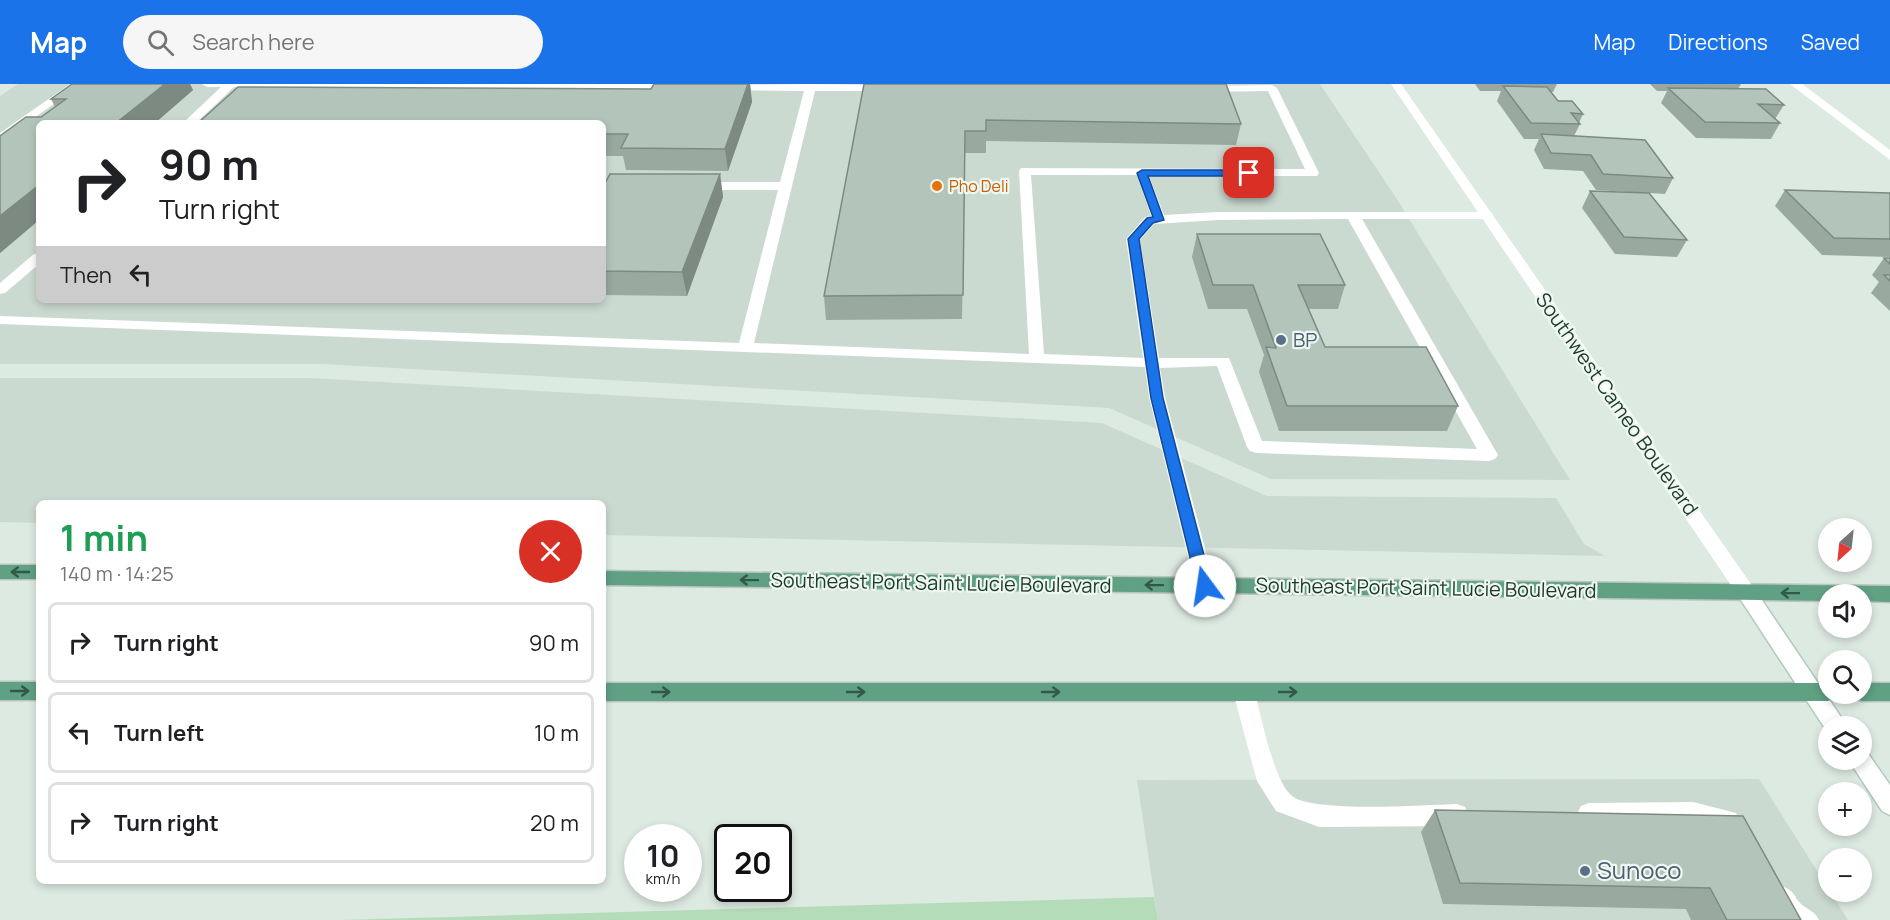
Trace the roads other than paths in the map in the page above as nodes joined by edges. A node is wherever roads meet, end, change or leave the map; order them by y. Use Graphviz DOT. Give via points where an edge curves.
graph roads {
  1 [pos="77,84"];
  2 [pos="207,84"];
  3 [pos="1396,84"];
  4 [pos="1796,84"];
  5 [pos="230,85"];
  6 [pos="692,87"];
  7 [pos="715,87"];
  8 [pos="810,87"];
  9 [pos="904,88"];
  10 [pos="1188,89"];
  11 [pos="192,120"];
  12 [pos="0,138"];
  13 [pos="1890,156"];
  14 [pos="1142,173"];
  15 [pos="683,186"];
  16 [pos="785,186"];
  17 [pos="1486,215"];
  18 [pos="1353,216"];
  19 [pos="1159,220"];
  20 [pos="36,260"];
  21 [pos="0,290"];
  22 [pos="0,320"];
  23 [pos="745,349"];
  24 [pos="1037,359"];
  25 [pos="1153,363"];
  26 [pos="0,572"];
  27 [pos="36,572"];
  28 [pos="606,578"];
  29 [pos="1205,586"];
  30 [pos="1746,592"];
  31 [pos="1890,594"];
  32 [pos="1818,689"];
  33 [pos="0,691"];
  34 [pos="36,691"];
  35 [pos="606,692"];
  36 [pos="1244,692"];
  37 [pos="1818,692"];
  38 [pos="1872,692"];
  39 [pos="1890,693"];
  40 [pos="1867,770"];
  41 [pos="1890,804"];
  42 [pos="1564,814"];
  43 [pos="1483,815"];
  44 [pos="1746,837"];
  45 [pos="1775,884"];
  46 [pos="1806,920"];
  1 -- 12 [label="street"];
  2 -- 5 [label="street"];
  3 -- 17 [label="street, Southwest Cameo Boulevard"];
  4 -- 13 [label="street"];
  5 -- 6 [label="street"];
  5 -- 11 [label="street"];
  7 -- 8 [label="street"];
  8 -- 9 [label="street"];
  8 -- 16 [label="street"];
  10 -- 14 [label="street" via="1272,88 1313,173"];
  14 -- 19 [label="street"];
  14 -- 24 [label="street" via="1025,171"];
  15 -- 16 [label="street"];
  16 -- 23 [label="street"];
  17 -- 18 [label="street"];
  17 -- 30 [label="street, Southwest Cameo Boulevard"];
  18 -- 19 [label="street"];
  18 -- 25 [label="street" via="1489,454 1256,447 1223,361"];
  19 -- 25 [label="street" via="1150,220 1133,239"];
  20 -- 21 [label="street"];
  22 -- 23 [label="street"];
  23 -- 24 [label="street"];
  24 -- 25 [label="street"];
  25 -- 29 [label="street" via="1157,398"];
  27 -- 26 [label="main road, one-way"];
  29 -- 28 [label="main road, Southeast Port Saint Lucie Boulevard, one-way"];
  29 -- 30 [label="main road, Southeast Port Saint Lucie Boulevard"];
  31 -- 30 [label="main road, Southeast Port Saint Lucie Boulevard, one-way"];
  30 -- 32 [label="street, Southwest Cameo Boulevard"];
  33 -- 34 [label="main road, one-way"];
  35 -- 36 [label="main road, one-way"];
  36 -- 37 [label="main road, one-way"];
  36 -- 43 [label="street" via="1268,781 1284,804 1319,816"];
  38 -- 39 [label="main road"];
  40 -- 41 [label="street"];
  42 -- 44 [label="street" via="1693,813 1726,819"];
  45 -- 46 [label="street" via="1792,912"];
}
